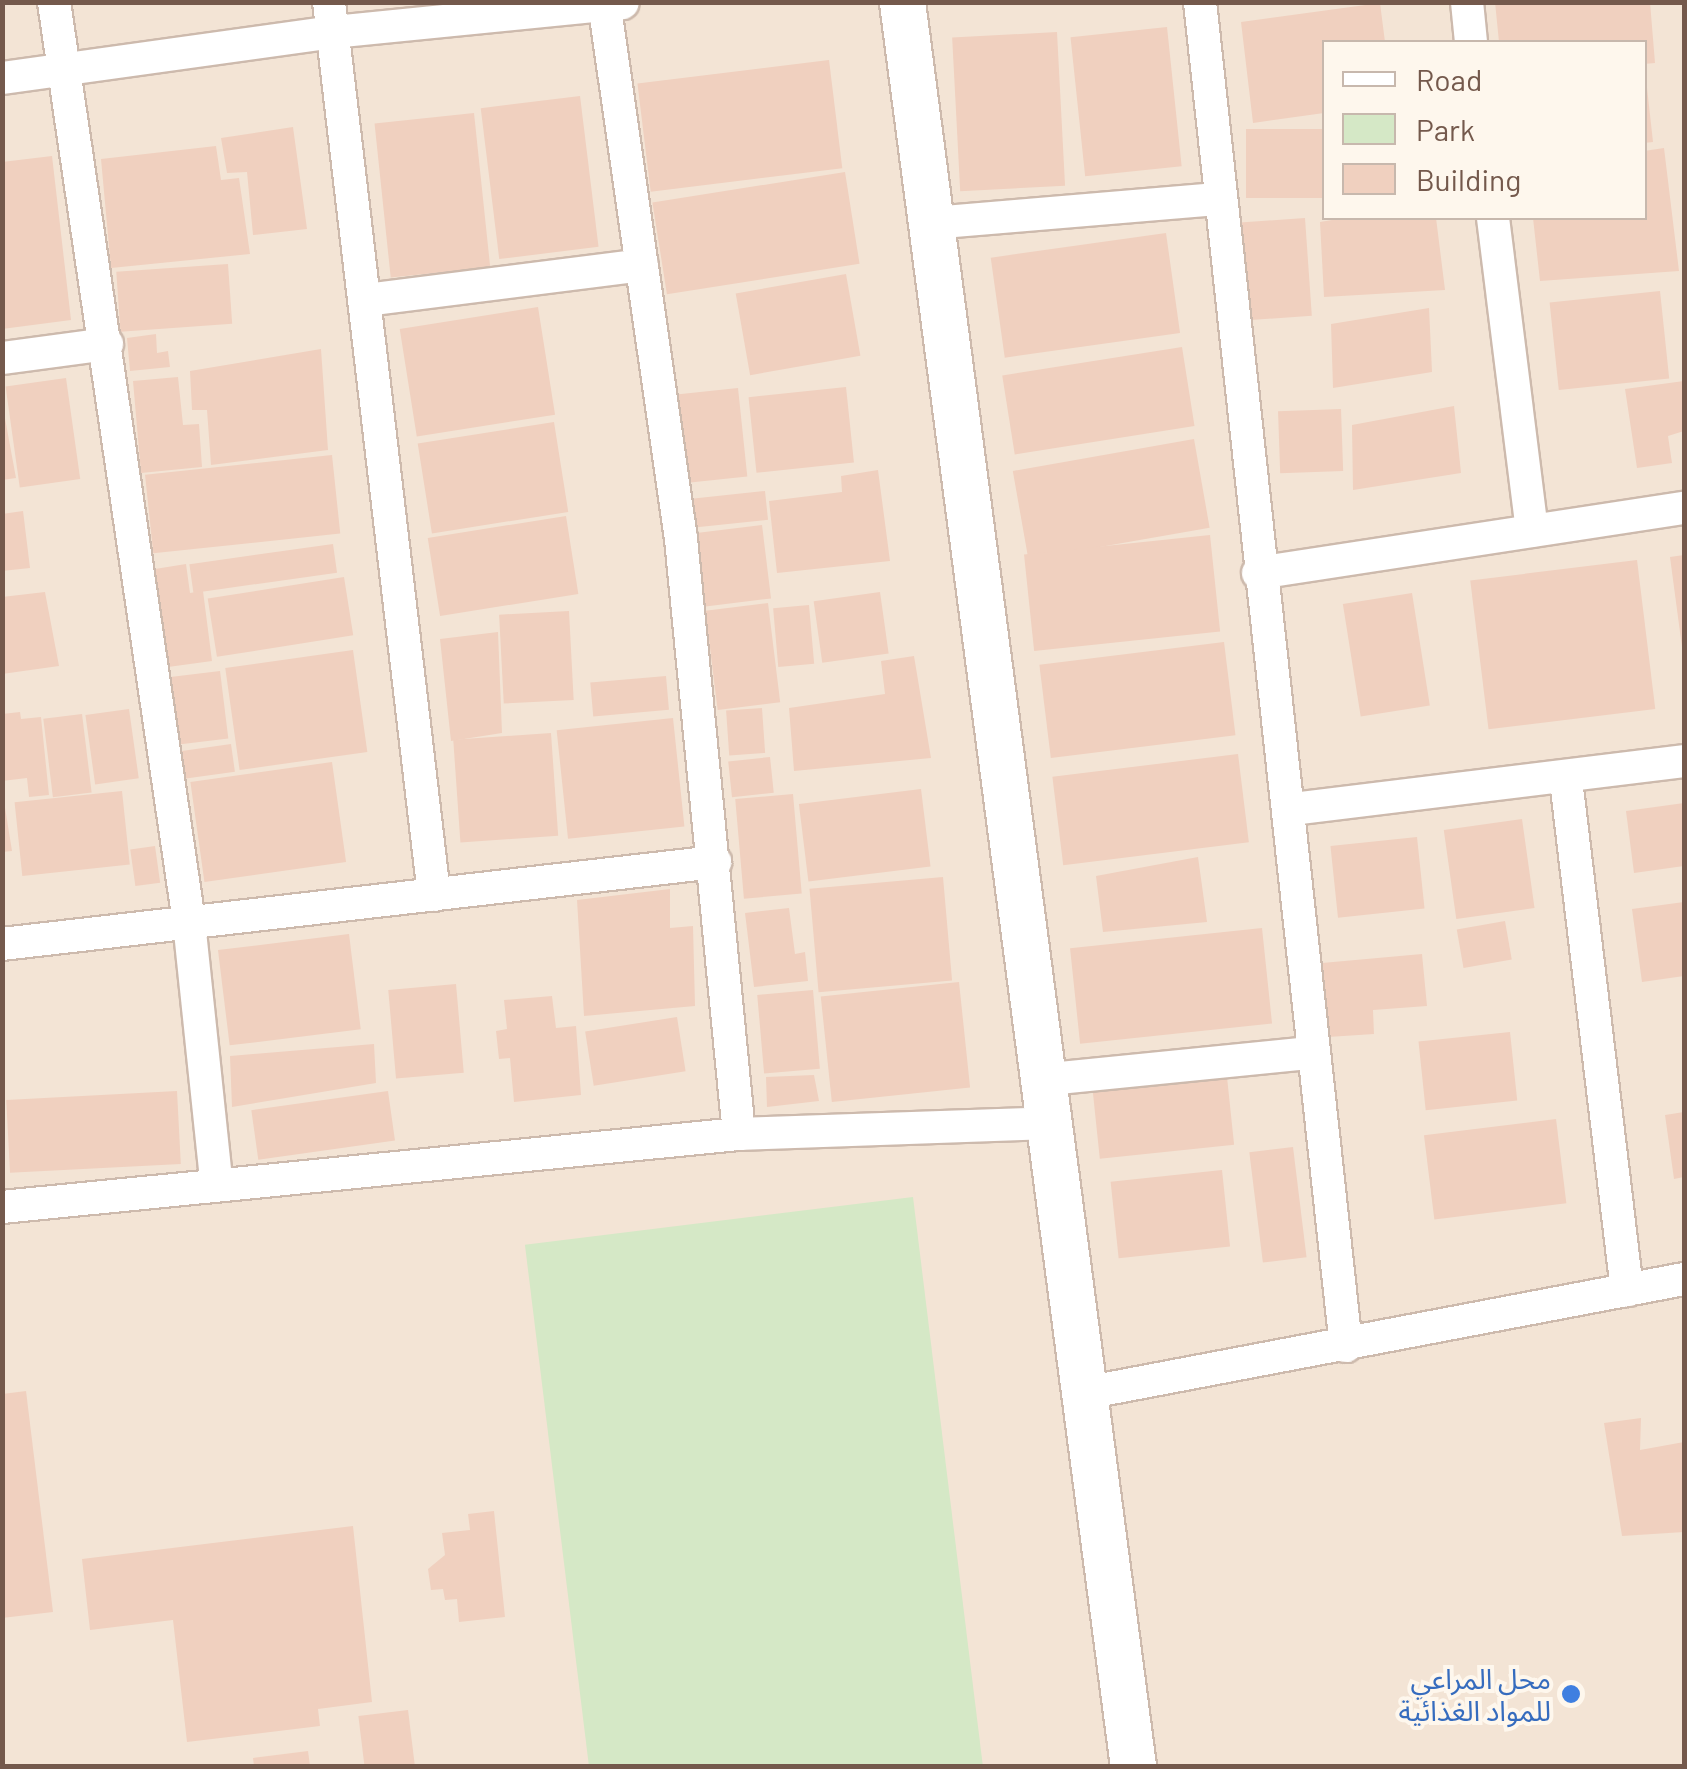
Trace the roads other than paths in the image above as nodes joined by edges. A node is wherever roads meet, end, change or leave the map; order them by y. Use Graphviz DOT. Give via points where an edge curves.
graph roads {
  1 [pos="54,2"];
  2 [pos="902,2"];
  3 [pos="1200,2"];
  4 [pos="1466,2"];
  5 [pos="610,3"];
  6 [pos="331,17"];
  7 [pos="1472,40"];
  8 [pos="67,70"];
  9 [pos="2,78"];
  10 [pos="1220,199"];
  11 [pos="1493,220"];
  12 [pos="931,222"];
  13 [pos="642,265"];
  14 [pos="365,300"];
  15 [pos="107,344"];
  16 [pos="2,358"];
  17 [pos="1684,508"];
  18 [pos="1532,531"];
  19 [pos="1258,573"];
  20 [pos="1684,761"];
  21 [pos="1566,780"];
  22 [pos="1292,810"];
  23 [pos="715,862"];
  24 [pos="434,895"];
  25 [pos="190,922"];
  26 [pos="2,944"];
  27 [pos="1310,1053"];
  28 [pos="1039,1080"];
  29 [pos="1049,1123"];
  30 [pos="739,1134"];
  31 [pos="216,1181"];
  32 [pos="2,1206"];
  33 [pos="1684,1279"];
  34 [pos="1627,1290"];
  35 [pos="1346,1346"];
  36 [pos="1084,1393"];
  37 [pos="1133,1766"];
  1 -- 8 [label="street"];
  2 -- 12 [label="street"];
  3 -- 10 [label="street"];
  4 -- 7 [label="street"];
  5 -- 6 [label="street"];
  5 -- 13 [label="street"];
  6 -- 8 [label="street"];
  6 -- 14 [label="street"];
  8 -- 9 [label="street"];
  8 -- 15 [label="street"];
  10 -- 12 [label="street"];
  10 -- 19 [label="street"];
  11 -- 18 [label="street"];
  12 -- 28 [label="street"];
  13 -- 14 [label="street"];
  13 -- 23 [label="street" via="681,539"];
  14 -- 24 [label="street"];
  15 -- 16 [label="street"];
  15 -- 25 [label="street"];
  17 -- 18 [label="street"];
  18 -- 19 [label="street"];
  19 -- 22 [label="street"];
  20 -- 21 [label="street"];
  21 -- 22 [label="street"];
  21 -- 34 [label="street"];
  22 -- 27 [label="street"];
  23 -- 24 [label="street"];
  23 -- 30 [label="street"];
  24 -- 25 [label="street"];
  25 -- 26 [label="street"];
  25 -- 31 [label="street"];
  27 -- 28 [label="street"];
  27 -- 35 [label="street"];
  28 -- 29 [label="street"];
  29 -- 30 [label="street"];
  29 -- 36 [label="street"];
  30 -- 31 [label="street"];
  31 -- 32 [label="street"];
  33 -- 34 [label="street"];
  34 -- 35 [label="street"];
  35 -- 36 [label="street"];
  36 -- 37 [label="street"];
}
